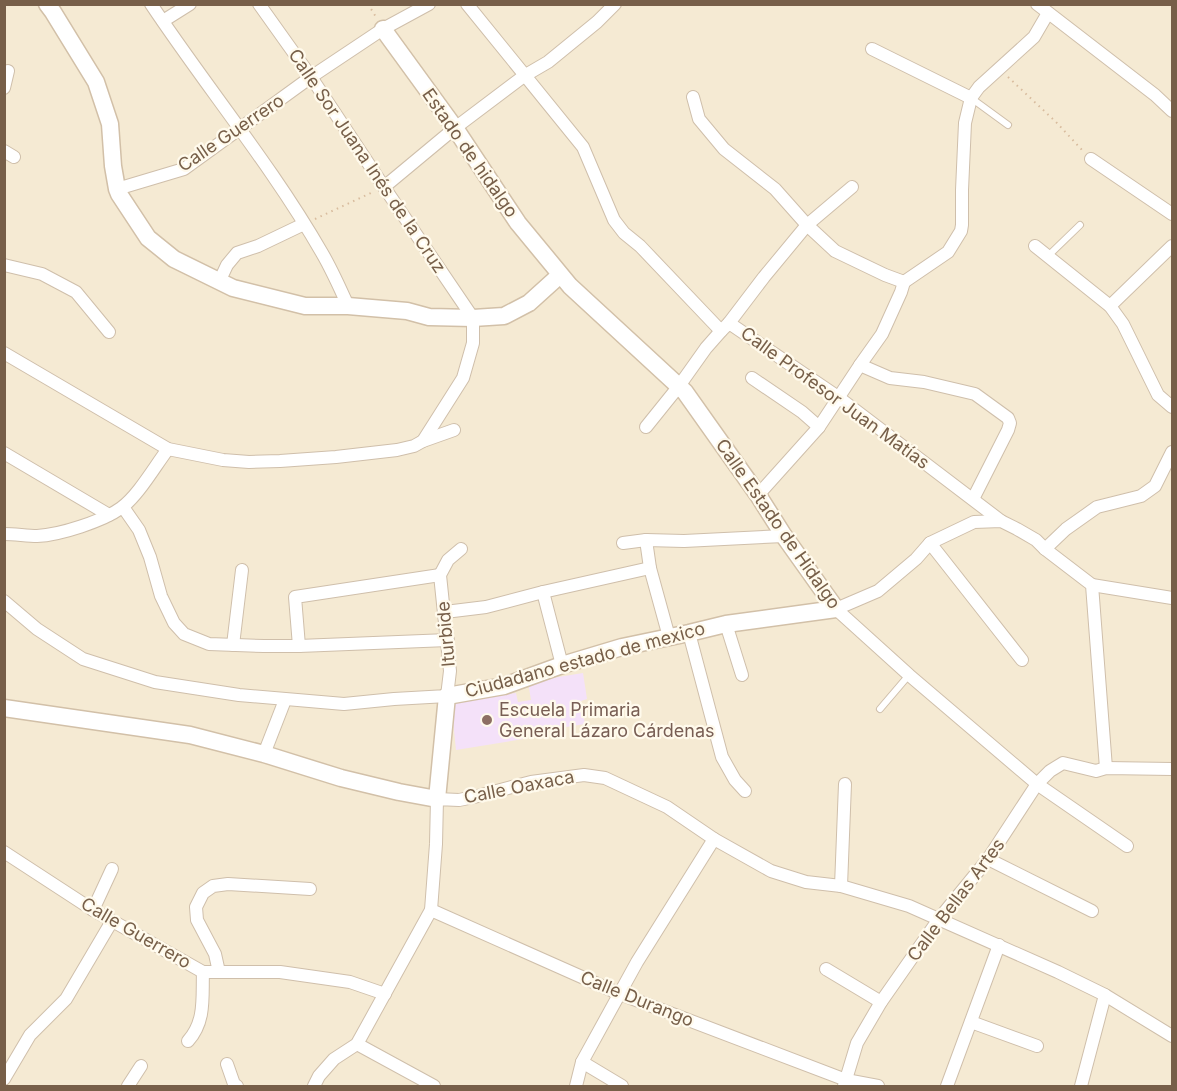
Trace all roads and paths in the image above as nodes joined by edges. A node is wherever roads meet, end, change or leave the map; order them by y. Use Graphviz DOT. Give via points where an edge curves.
graph roads {
  1 [pos="47,4"];
  2 [pos="152,4"];
  3 [pos="190,4"];
  4 [pos="259,4"];
  5 [pos="429,4"];
  6 [pos="467,4"];
  7 [pos="615,4"];
  8 [pos="1038,4"];
  9 [pos="1048,13"];
  10 [pos="162,21"];
  11 [pos="383,29"];
  12 [pos="872,49"];
  13 [pos="1000,69"];
  14 [pos="8,71"];
  15 [pos="524,76"];
  16 [pos="311,77"];
  17 [pos="4,88"];
  18 [pos="693,97"];
  19 [pos="971,98"];
  20 [pos="1173,111"];
  21 [pos="1008,125"];
  22 [pos="455,128"];
  23 [pos="240,129"];
  24 [pos="1091,159"];
  25 [pos="852,186"];
  26 [pos="384,187"];
  27 [pos="117,189"];
  28 [pos="1173,214"];
  29 [pos="304,224"];
  30 [pos="807,225"];
  31 [pos="1080,225"];
  32 [pos="1035,246"];
  33 [pos="1173,246"];
  34 [pos="1048,256"];
  35 [pos="4,265"];
  36 [pos="560,275"];
  37 [pos="219,282"];
  38 [pos="904,282"];
  39 [pos="348,306"];
  40 [pos="1110,306"];
  41 [pos="474,318"];
  42 [pos="725,327"];
  43 [pos="109,332"];
  44 [pos="4,353"];
  45 [pos="860,365"];
  46 [pos="752,378"];
  47 [pos="679,386"];
  48 [pos="838,397"];
  49 [pos="1173,407"];
  50 [pos="646,427"];
  51 [pos="819,427"];
  52 [pos="454,430"];
  53 [pos="423,441"];
  54 [pos="168,449"];
  55 [pos="1173,452"];
  56 [pos="4,453"];
  57 [pos="758,495"];
  58 [pos="973,498"];
  59 [pos="123,507"];
  60 [pos="109,515"];
  61 [pos="1001,521"];
  62 [pos="4,534"];
  63 [pos="784,536"];
  64 [pos="646,540"];
  65 [pos="623,543"];
  66 [pos="930,543"];
  67 [pos="461,549"];
  68 [pos="1045,549"];
  69 [pos="650,568"];
  70 [pos="242,570"];
  71 [pos="440,575"];
  72 [pos="1092,585"];
  73 [pos="543,592"];
  74 [pos="1173,598"];
  75 [pos="4,602"];
  76 [pos="836,609"];
  77 [pos="445,612"];
  78 [pos="726,624"];
  79 [pos="689,633"];
  80 [pos="669,637"];
  81 [pos="448,640"];
  82 [pos="233,645"];
  83 [pos="299,646"];
  84 [pos="1022,660"];
  85 [pos="562,665"];
  86 [pos="742,675"];
  87 [pos="909,675"];
  88 [pos="447,696"];
  89 [pos="285,700"];
  90 [pos="4,708"];
  91 [pos="880,709"];
  92 [pos="264,754"];
  93 [pos="1106,768"];
  94 [pos="1173,769"];
  95 [pos="845,784"];
  96 [pos="1037,784"];
  97 [pos="745,791"];
  98 [pos="437,799"];
  99 [pos="714,838"];
  100 [pos="1127,846"];
  101 [pos="4,852"];
  102 [pos="988,859"];
  103 [pos="112,869"];
  104 [pos="841,886"];
  105 [pos="310,889"];
  106 [pos="93,910"];
  107 [pos="431,910"];
  108 [pos="1092,911"];
  109 [pos="939,919"];
  110 [pos="112,921"];
  111 [pos="999,945"];
  112 [pos="826,969"];
  113 [pos="203,972"];
  114 [pos="219,972"];
  115 [pos="385,994"];
  116 [pos="620,994"];
  117 [pos="1105,995"];
  118 [pos="880,1002"];
  119 [pos="971,1022"];
  120 [pos="1173,1036"];
  121 [pos="188,1041"];
  122 [pos="357,1044"];
  123 [pos="1036,1047"];
  124 [pos="582,1062"];
  125 [pos="227,1064"];
  126 [pos="141,1066"];
  127 [pos="4,1079"];
  128 [pos="845,1083"];
  129 [pos="128,1086"];
  130 [pos="237,1086"];
  131 [pos="314,1086"];
  132 [pos="434,1086"];
  133 [pos="576,1086"];
  134 [pos="622,1086"];
  135 [pos="878,1086"];
  136 [pos="947,1086"];
  137 [pos="1081,1086"];
  1 -- 27 [label="street" via="96,82 111,124"];
  2 -- 10 [label="street"];
  3 -- 10 [label="street"];
  4 -- 16 [label="street, Calle Sor Juana Inés de la Cruz"];
  5 -- 11 [label="street, Calle Guerrero"];
  6 -- 15 [label="street, Calle Profesor Juan Matías"];
  7 -- 15 [label="street" via="548,62"];
  8 -- 9 [label="street"];
  9 -- 13 [label="street" via="1035,37"];
  9 -- 20 [label="street"];
  10 -- 23 [label="street"];
  11 -- 16 [label="street, Calle Guerrero"];
  11 -- 22 [label="street, Estado de hidalgo"];
  12 -- 19 [label="street"];
  13 -- 19 [label="street"];
  13 -- 24 [label="path"];
  14 -- 17 [label="street"];
  15 -- 22 [label="street"];
  15 -- 42 [label="street, Calle Profesor Juan Matías" via="583,147 614,220 624,233"];
  16 -- 23 [label="street, Calle Guerrero"];
  16 -- 26 [label="street, Calle Sor Juana Inés de la Cruz"];
  18 -- 30 [label="street" via="699,119 724,149 775,189"];
  19 -- 21 [label="lane"];
  19 -- 38 [label="street" via="965,123 961,231 948,252"];
  22 -- 26 [label="street"];
  22 -- 36 [label="street, Estado de hidalgo" via="518,223"];
  23 -- 27 [label="street, Calle Guerrero" via="184,169"];
  23 -- 29 [label="street"];
  24 -- 28 [label="street"];
  25 -- 30 [label="street"];
  26 -- 29 [label="path"];
  26 -- 41 [label="street, Calle Sor Juana Inés de la Cruz"];
  27 -- 37 [label="street" via="148,238 174,259"];
  29 -- 37 [label="street" via="237,253"];
  29 -- 39 [label="street"];
  30 -- 38 [label="street" via="835,251"];
  30 -- 42 [label="street"];
  31 -- 34 [label="lane"];
  32 -- 34 [label="street"];
  33 -- 40 [label="street"];
  34 -- 40 [label="street"];
  35 -- 43 [label="street" via="42,274 76,292"];
  36 -- 41 [label="street" via="529,303 504,316"];
  36 -- 47 [label="street, Calle Estado de Hidalgo"];
  37 -- 39 [label="street" via="305,306"];
  38 -- 45 [label="street" via="882,334"];
  39 -- 41 [label="street" via="407,310 429,317"];
  40 -- 49 [label="street" via="1158,395"];
  41 -- 53 [label="street" via="473,343 463,378"];
  42 -- 47 [label="street"];
  42 -- 48 [label="street, Calle Profesor Juan Matías"];
  44 -- 54 [label="street"];
  45 -- 48 [label="street"];
  45 -- 58 [label="street" via="890,378 975,394 1008,418 1008,430"];
  46 -- 51 [label="street"];
  47 -- 50 [label="street"];
  47 -- 57 [label="street, Calle Estado de Hidalgo"];
  48 -- 51 [label="street"];
  48 -- 58 [label="street, Calle Profesor Juan Matías"];
  51 -- 57 [label="street"];
  52 -- 53 [label="street"];
  53 -- 54 [label="street" via="397,450 249,462"];
  54 -- 59 [label="street"];
  55 -- 68 [label="street" via="1155,486 1141,496 1097,507"];
  56 -- 60 [label="street"];
  57 -- 63 [label="street, Calle Estado de Hidalgo"];
  58 -- 61 [label="street, Calle Profesor Juan Matías"];
  59 -- 60 [label="street"];
  59 -- 82 [label="street" via="139,530 174,623 184,634 209,644"];
  60 -- 62 [label="street" via="68,531 38,536"];
  61 -- 66 [label="street, Ciudadano estado de mexico" via="974,522"];
  61 -- 68 [label="street"];
  63 -- 64 [label="street"];
  63 -- 76 [label="street, Calle Estado de Hidalgo"];
  64 -- 65 [label="street"];
  64 -- 69 [label="street"];
  66 -- 76 [label="street, Ciudadano estado de mexico" via="878,591"];
  66 -- 84 [label="street"];
  67 -- 71 [label="street, Iturbide" via="448,560"];
  68 -- 72 [label="street"];
  69 -- 73 [label="street"];
  69 -- 80 [label="street"];
  70 -- 82 [label="street"];
  71 -- 77 [label="street, Iturbide"];
  71 -- 83 [label="street" via="294,597"];
  72 -- 74 [label="street"];
  72 -- 93 [label="street"];
  73 -- 77 [label="street" via="486,607"];
  73 -- 85 [label="street"];
  75 -- 89 [label="street, Ciudadano estado de mexico" via="83,659 155,682"];
  76 -- 78 [label="street, Ciudadano estado de mexico"];
  76 -- 87 [label="street, Calle Estado de Hidalgo"];
  77 -- 81 [label="street, Iturbide"];
  78 -- 79 [label="street, Ciudadano estado de mexico"];
  78 -- 86 [label="street"];
  79 -- 80 [label="street, Ciudadano estado de mexico"];
  79 -- 97 [label="street" via="722,757"];
  80 -- 85 [label="street, Ciudadano estado de mexico"];
  81 -- 83 [label="street"];
  81 -- 88 [label="street, Iturbide"];
  82 -- 83 [label="street"];
  85 -- 88 [label="street, Ciudadano estado de mexico" via="504,686"];
  87 -- 91 [label="lane"];
  87 -- 96 [label="street, Calle Estado de Hidalgo"];
  88 -- 89 [label="street, Ciudadano estado de mexico" via="344,704"];
  88 -- 98 [label="street, Iturbide"];
  89 -- 92 [label="street"];
  90 -- 92 [label="street, Calle Oaxaca" via="190,735"];
  92 -- 98 [label="street, Calle Oaxaca" via="341,778"];
  93 -- 94 [label="street, Calle Bellas Artes"];
  93 -- 96 [label="street, Calle Bellas Artes" via="1096,771 1063,763"];
  95 -- 104 [label="street"];
  96 -- 100 [label="street, Calle Estado de Hidalgo"];
  96 -- 102 [label="street, Calle Bellas Artes"];
  98 -- 99 [label="street, Calle Oaxaca" via="459,800 531,782 584,775 605,778 667,807"];
  98 -- 107 [label="street"];
  99 -- 104 [label="street, Calle Oaxaca" via="771,871 806,882"];
  99 -- 116 [label="street"];
  101 -- 106 [label="street, Calle Guerrero"];
  102 -- 108 [label="street"];
  102 -- 109 [label="street, Calle Bellas Artes"];
  103 -- 106 [label="street"];
  104 -- 109 [label="street, Calle Oaxaca"];
  105 -- 114 [label="street" via="228,884 213,886 203,893 196,908 197,920 215,954"];
  106 -- 110 [label="street, Calle Guerrero"];
  107 -- 115 [label="street"];
  107 -- 116 [label="street, Calle Durango"];
  109 -- 111 [label="street, Calle Oaxaca"];
  109 -- 118 [label="street, Calle Bellas Artes"];
  110 -- 113 [label="street, Calle Guerrero"];
  110 -- 127 [label="street" via="66,999 30,1035"];
  111 -- 117 [label="street, Calle Oaxaca"];
  111 -- 119 [label="street"];
  112 -- 118 [label="street"];
  113 -- 114 [label="street, Calle Guerrero"];
  113 -- 121 [label="street" via="201,1019"];
  114 -- 115 [label="street, Calle Guerrero" via="279,972 350,982"];
  115 -- 122 [label="street"];
  116 -- 124 [label="street"];
  116 -- 128 [label="street, Calle Durango"];
  117 -- 120 [label="street, Calle Oaxaca"];
  117 -- 137 [label="street"];
  118 -- 128 [label="street, Calle Bellas Artes" via="857,1043"];
  119 -- 123 [label="street"];
  119 -- 136 [label="street"];
  122 -- 131 [label="street" via="334,1059"];
  122 -- 132 [label="street"];
  124 -- 133 [label="street"];
  124 -- 134 [label="street"];
  125 -- 130 [label="street"];
  126 -- 129 [label="street"];
  128 -- 135 [label="street, Calle Durango"];
}
